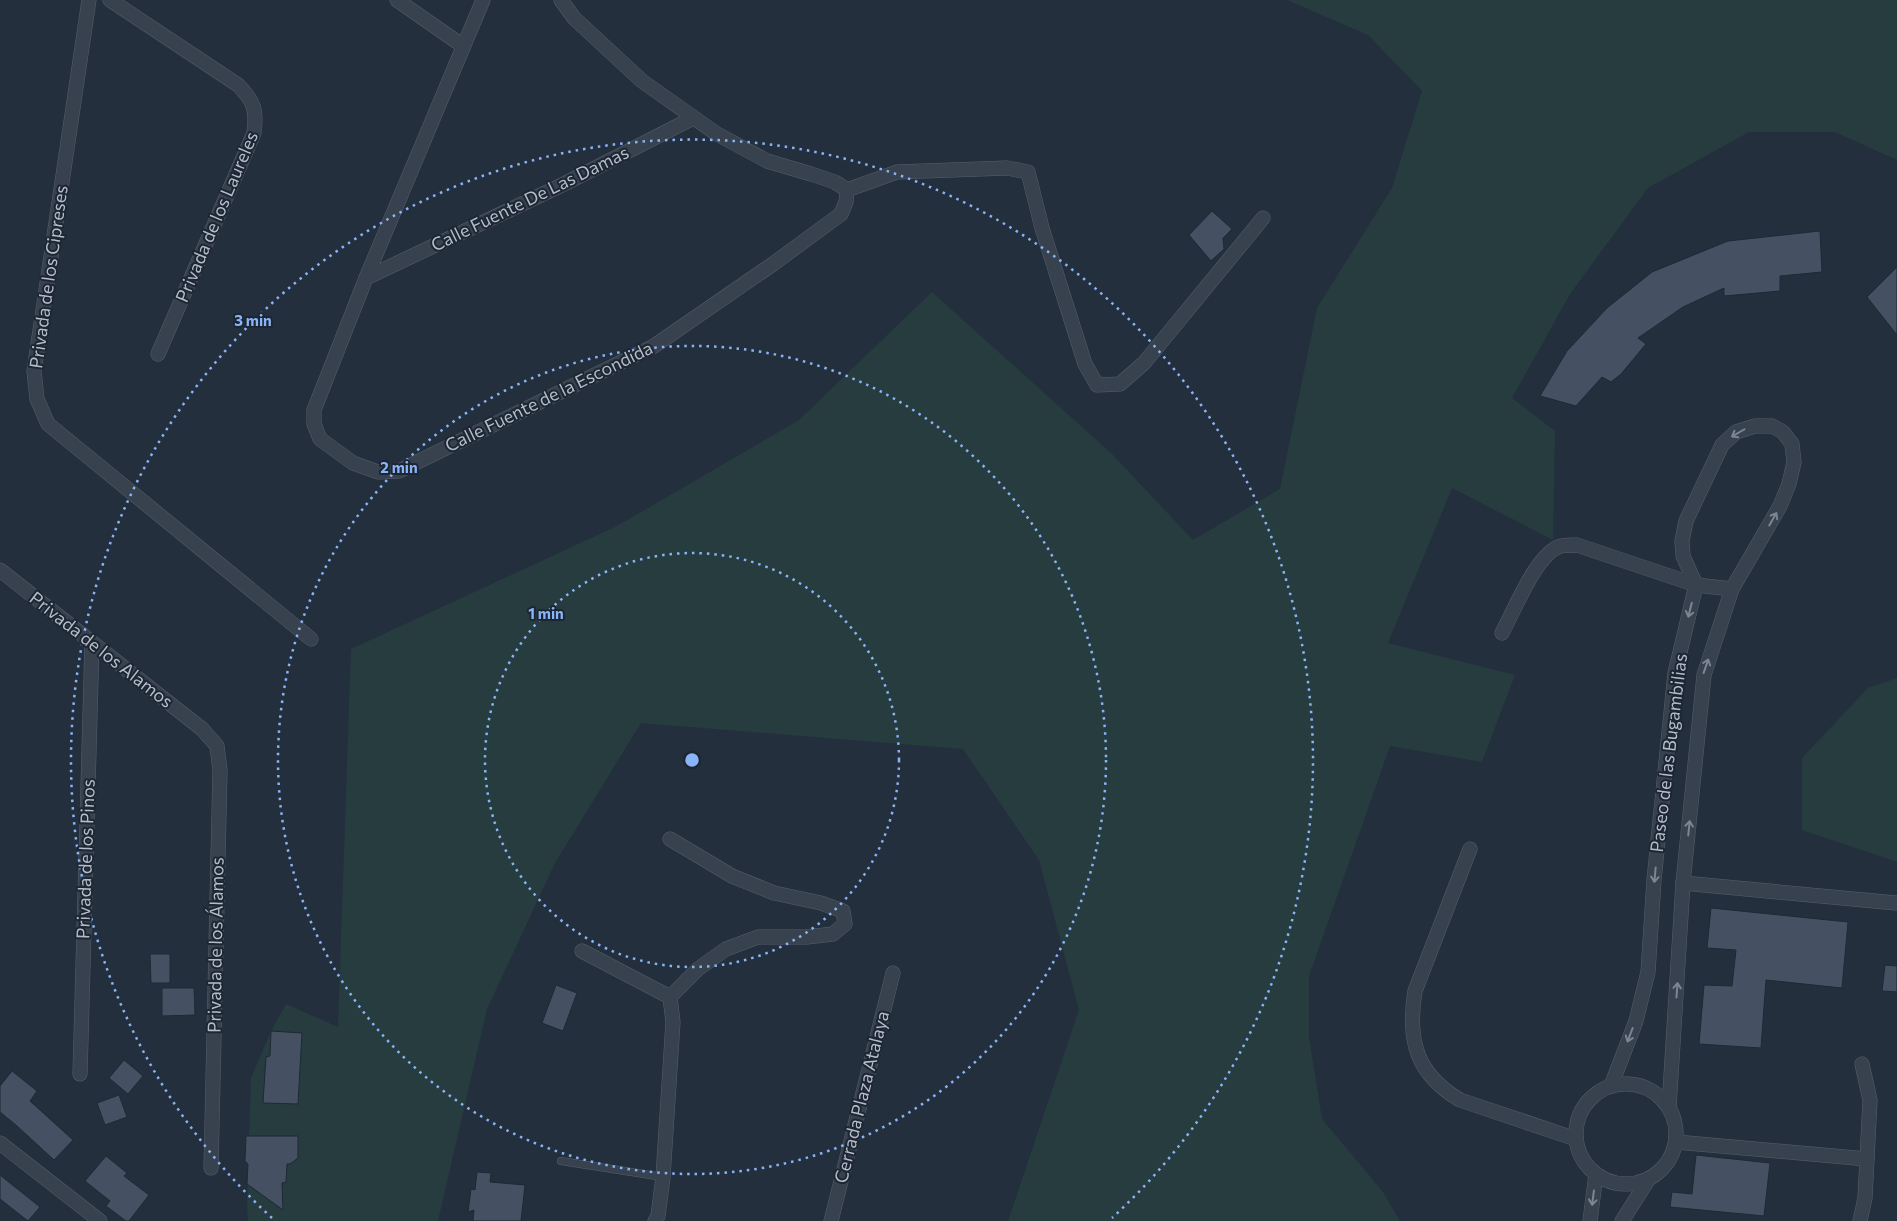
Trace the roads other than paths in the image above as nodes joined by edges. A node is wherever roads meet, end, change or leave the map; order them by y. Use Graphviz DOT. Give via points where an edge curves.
graph roads {
  1 [pos="89,0"];
  2 [pos="110,0"];
  3 [pos="397,0"];
  4 [pos="483,0"];
  5 [pos="561,0"];
  6 [pos="463,46"];
  7 [pos="693,118"];
  8 [pos="847,190"];
  9 [pos="1263,218"];
  10 [pos="366,278"];
  11 [pos="158,354"];
  12 [pos="0,570"];
  13 [pos="1696,585"];
  14 [pos="1732,589"];
  15 [pos="1502,634"];
  16 [pos="311,639"];
  17 [pos="92,644"];
  18 [pos="202,729"];
  19 [pos="670,839"];
  20 [pos="1470,849"];
  21 [pos="1683,884"];
  22 [pos="1896,903"];
  23 [pos="582,951"];
  24 [pos="893,973"];
  25 [pos="670,997"];
  26 [pos="1862,1064"];
  27 [pos="80,1074"];
  28 [pos="1611,1086"];
  29 [pos="1669,1108"];
  30 [pos="1576,1140"];
  31 [pos="1676,1142"];
  32 [pos="0,1143"];
  33 [pos="1867,1159"];
  34 [pos="561,1161"];
  35 [pos="211,1168"];
  36 [pos="1596,1174"];
  37 [pos="663,1177"];
  38 [pos="1648,1180"];
  39 [pos="100,1221"];
  40 [pos="655,1221"];
  41 [pos="831,1221"];
  42 [pos="1590,1221"];
  43 [pos="1622,1221"];
  44 [pos="1860,1221"];
  1 -- 16 [label="street, Privada de los Cipreses" via="34,371 37,399 48,424"];
  2 -- 11 [label="street, Privada de los Laureles" via="238,84 250,97 256,115 254,133"];
  3 -- 6 [label="street"];
  4 -- 6 [label="street, Calle Fuente de la Escondida"];
  5 -- 7 [label="street" via="574,18 642,81"];
  6 -- 10 [label="street, Calle Fuente de la Escondida"];
  7 -- 8 [label="street" via="767,161 834,182"];
  7 -- 10 [label="street, Calle Fuente De Las Damas" via="564,184"];
  8 -- 9 [label="street" via="897,172 1007,168 1028,172 1084,364 1097,386 1120,384 1144,362"];
  8 -- 10 [label="street, Calle Fuente de la Escondida" via="841,214 654,346 400,471 378,472 353,463 320,439 314,424 314,410"];
  12 -- 17 [label="street, Privada de los Alamos"];
  13 -- 14 [label="street"];
  14 -- 13 [label="street, Paseo de las Bugambilias, one-way" via="1780,506 1789,484 1794,462 1792,444 1783,432 1772,426 1755,426 1736,432 1722,445 1686,521 1682,541 1683,556"];
  13 -- 15 [label="street" via="1577,545 1561,546 1538,563"];
  13 -- 28 [label="street, Paseo de las Bugambilias, one-way" via="1675,673 1648,972 1636,1021"];
  21 -- 14 [label="street, Paseo de las Bugambilias, one-way" via="1704,675"];
  17 -- 18 [label="street, Privada de los Alamos"];
  17 -- 27 [label="street, Privada de los Pinos"];
  18 -- 35 [label="street, Privada de los Álamos" via="217,746 220,770"];
  19 -- 25 [label="street" via="732,876 774,893 843,911 845,924 833,934 758,937 726,949 698,969"];
  20 -- 30 [label="street" via="1415,991 1412,1010 1417,1055 1428,1076 1460,1100"];
  21 -- 22 [label="street"];
  29 -- 21 [label="street, Paseo de las Bugambilias, one-way"];
  23 -- 25 [label="street"];
  24 -- 41 [label="street, Cerrada Plaza Atalaya"];
  25 -- 37 [label="street" via="673,1022"];
  26 -- 33 [label="street" via="1870,1100"];
  28 -- 29 [label="street" via="1644,1087"];
  28 -- 30 [label="street" via="1596,1094 1584,1107"];
  29 -- 31 [label="street" via="1674,1119"];
  30 -- 36 [label="street" via="1586,1164"];
  31 -- 33 [label="street"];
  31 -- 38 [label="street" via="1671,1158"];
  32 -- 39 [label="street"];
  33 -- 44 [label="street"];
  34 -- 37 [label="lane"];
  36 -- 38 [label="street" via="1621,1184"];
  36 -- 42 [label="street, one-way"];
  37 -- 40 [label="street"];
  38 -- 43 [label="street"];
}
